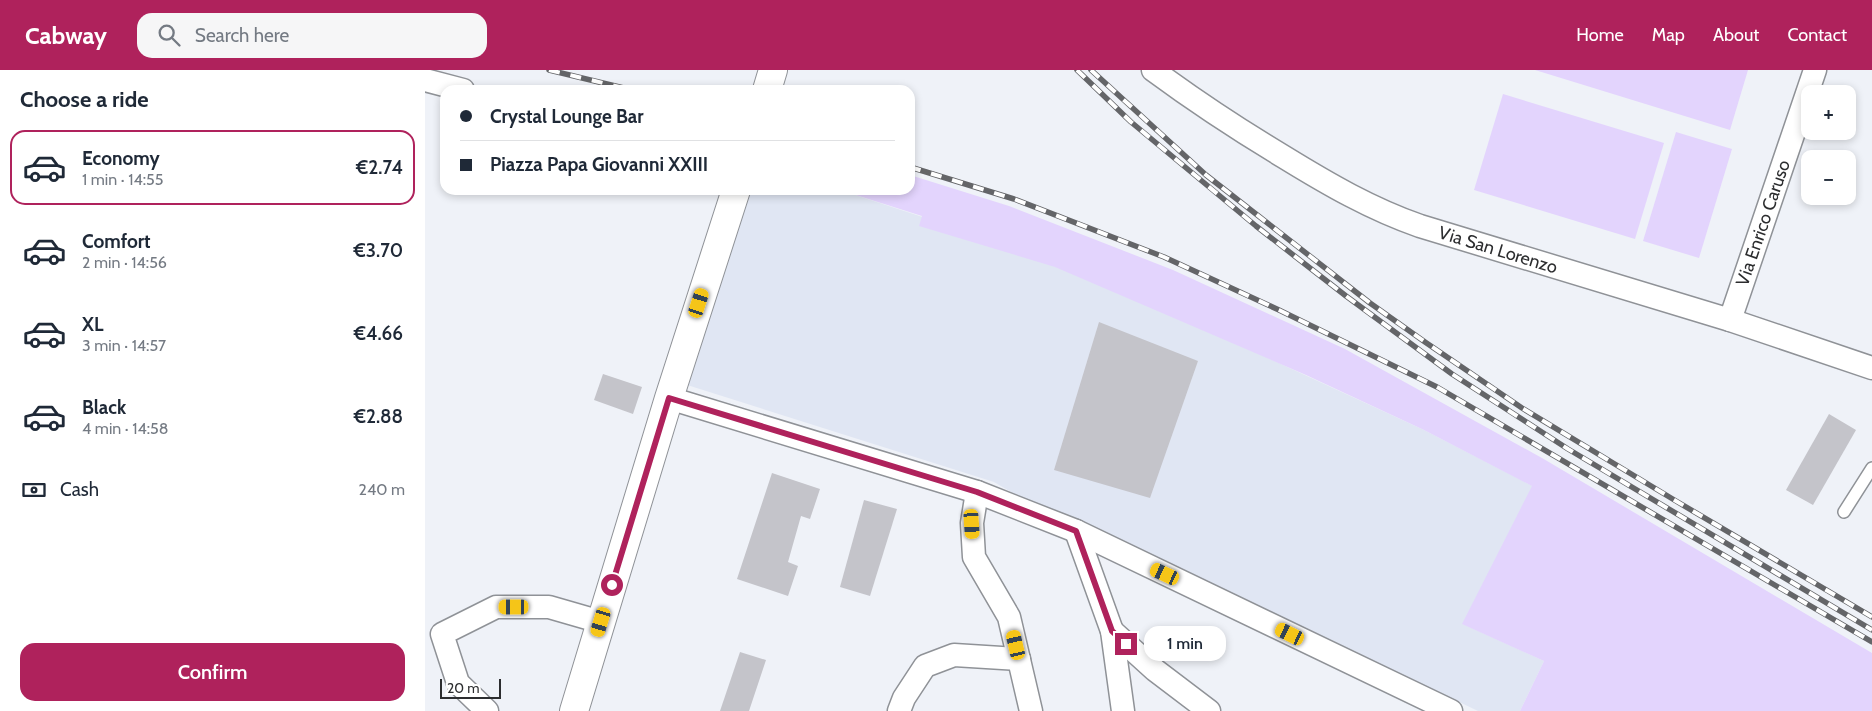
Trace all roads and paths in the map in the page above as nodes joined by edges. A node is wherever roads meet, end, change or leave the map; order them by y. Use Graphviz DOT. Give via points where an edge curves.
graph roads {
  1 [pos="773,70"];
  2 [pos="1153,70"];
  3 [pos="1815,70"];
  4 [pos="425,80"];
  5 [pos="444,85"];
  6 [pos="768,85"];
  7 [pos="735,195"];
  8 [pos="1730,320"];
  9 [pos="1872,368"];
  10 [pos="669,398"];
  11 [pos="1871,471"];
  12 [pos="977,492"];
  13 [pos="1844,512"];
  14 [pos="1076,531"];
  15 [pos="601,622"];
  16 [pos="1112,631"];
  17 [pos="1019,659"];
  18 [pos="1028,707"];
  19 [pos="487,711"];
  20 [pos="574,711"];
  21 [pos="899,711"];
  22 [pos="1123,711"];
  23 [pos="1209,711"];
  24 [pos="1451,711"];
  1 -- 6 [label="main road"];
  2 -- 8 [label="street, Via San Lorenzo" via="1264,145 1389,216"];
  3 -- 8 [label="street, Via Enrico Caruso"];
  4 -- 5 [label="street"];
  7 -- 10 [label="main road"];
  8 -- 9 [label="street, Via San Lorenzo"];
  10 -- 12 [label="street"];
  10 -- 15 [label="main road"];
  11 -- 13 [label="lane"];
  12 -- 14 [label="street"];
  12 -- 17 [label="street" via="972,524 974,557 1009,617"];
  14 -- 16 [label="street"];
  14 -- 24 [label="street"];
  15 -- 19 [label="street" via="549,607 496,607 442,634 458,683"];
  15 -- 20 [label="main road"];
  16 -- 22 [label="street"];
  16 -- 23 [label="street" via="1155,670"];
  17 -- 18 [label="street"];
  17 -- 21 [label="street" via="954,655 925,666"];
}
